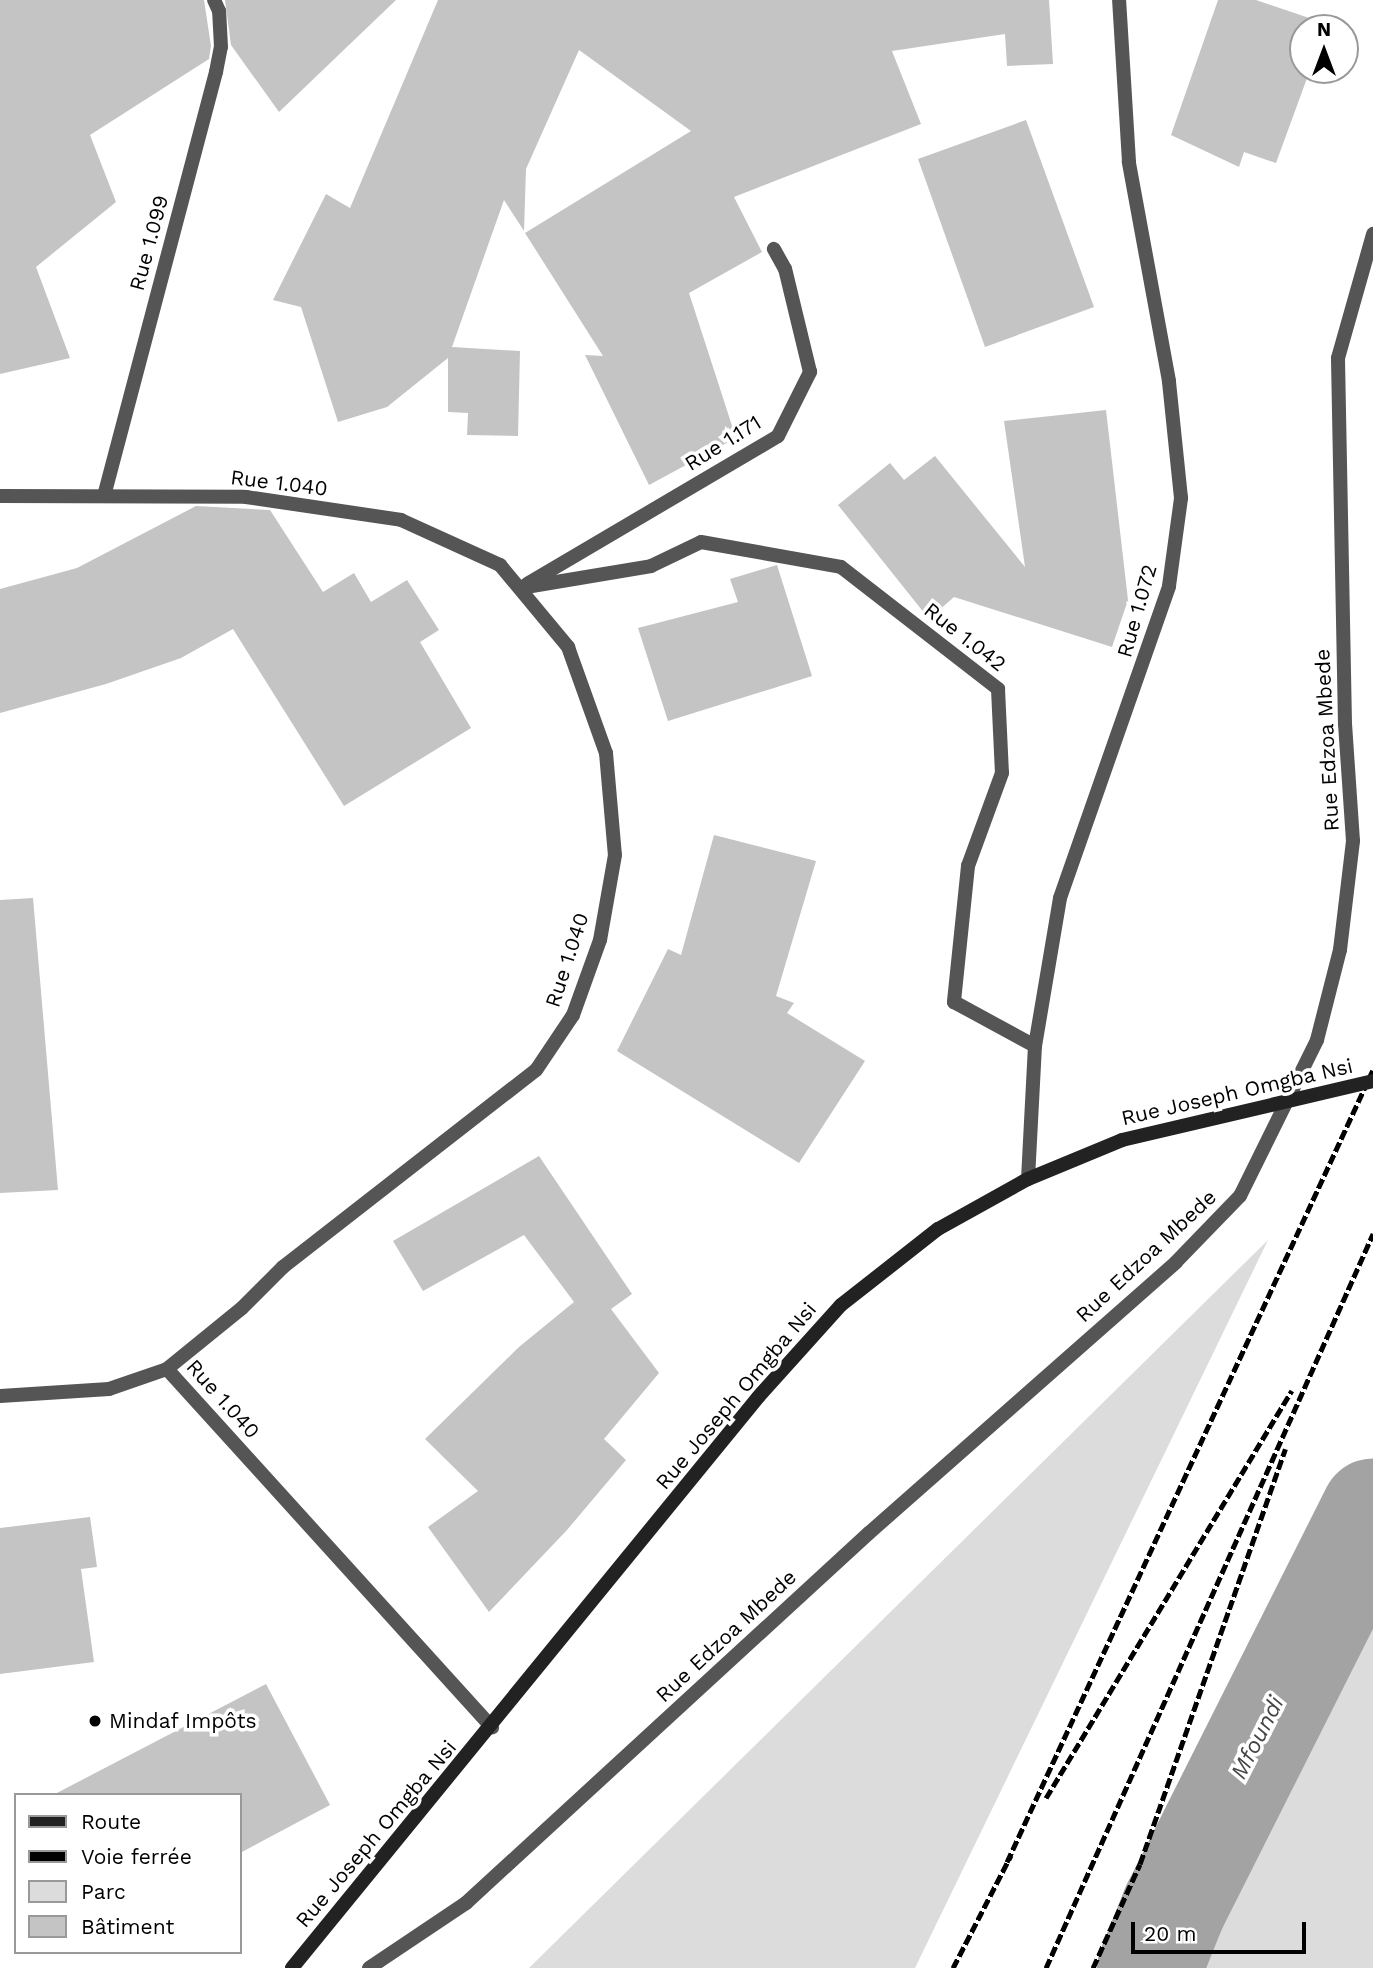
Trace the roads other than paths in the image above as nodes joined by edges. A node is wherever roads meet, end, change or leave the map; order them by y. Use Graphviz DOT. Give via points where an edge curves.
graph roads {
  1 [pos="214,0"];
  2 [pos="1119,0"];
  3 [pos="1373,234"];
  4 [pos="774,250"];
  5 [pos="0,496"];
  6 [pos="104,496"];
  7 [pos="520,588"];
  8 [pos="1035,1046"];
  9 [pos="1373,1081"];
  10 [pos="1028,1179"];
  11 [pos="167,1369"];
  12 [pos="0,1396"];
  13 [pos="492,1727"];
  14 [pos="292,1968"];
  15 [pos="369,1968"];
  1 -- 6 [label="street, Rue 1.099" via="221,47 216,72"];
  2 -- 8 [label="street, Rue 1.072" via="1129,162 1169,381 1181,498 1166,597 1060,898"];
  3 -- 15 [label="street, Rue Edzoa Mbede" via="1338,358 1345,724 1353,841 1340,950 1317,1040 1240,1196 1176,1262 869,1533 466,1903"];
  4 -- 7 [label="street, Rue 1.171" via="785,269 810,372 778,436"];
  5 -- 6 [label="street, Rue 1.040"];
  6 -- 7 [label="street, Rue 1.040" via="246,497 401,520 500,565"];
  7 -- 8 [label="street, Rue 1.042" via="651,566 701,542 841,568 998,689 1002,773 968,866 954,1002"];
  7 -- 11 [label="street, Rue 1.040" via="568,647 606,753 615,855 600,940 573,1015 536,1070 283,1267 242,1308"];
  8 -- 10 [label="street, Rue 1.072"];
  9 -- 10 [label="main road, Rue Joseph Omgba Nsi, bridge" via="1122,1140"];
  10 -- 13 [label="main road, Rue Joseph Omgba Nsi" via="938,1230 841,1305 759,1396"];
  11 -- 12 [label="street" via="109,1389"];
  11 -- 13 [label="street, Rue 1.040"];
  13 -- 14 [label="main road, Rue Joseph Omgba Nsi"];
}
